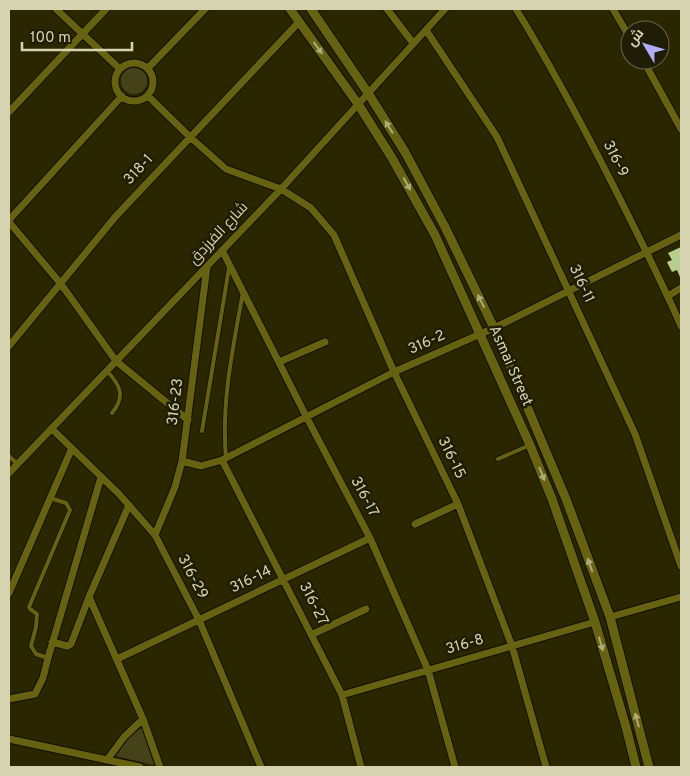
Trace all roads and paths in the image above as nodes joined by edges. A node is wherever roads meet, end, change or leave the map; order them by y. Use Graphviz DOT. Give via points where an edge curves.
graph roads {
  1 [pos="56,9"];
  2 [pos="106,9"];
  3 [pos="205,9"];
  4 [pos="290,9"];
  5 [pos="311,9"];
  6 [pos="387,9"];
  7 [pos="445,9"];
  8 [pos="516,9"];
  9 [pos="613,9"];
  10 [pos="620,21"];
  11 [pos="299,22"];
  12 [pos="426,30"];
  13 [pos="82,33"];
  14 [pos="413,44"];
  15 [pos="148,68"];
  16 [pos="120,69"];
  17 [pos="649,70"];
  18 [pos="368,93"];
  19 [pos="122,96"];
  20 [pos="148,96"];
  21 [pos="358,104"];
  22 [pos="9,112"];
  23 [pos="681,129"];
  24 [pos="190,137"];
  25 [pos="281,189"];
  26 [pos="9,221"];
  27 [pos="681,235"];
  28 [pos="222,250"];
  29 [pos="647,252"];
  30 [pos="230,265"];
  31 [pos="207,267"];
  32 [pos="61,284"];
  33 [pos="681,288"];
  34 [pos="569,290"];
  35 [pos="243,291"];
  36 [pos="668,296"];
  37 [pos="681,326"];
  38 [pos="494,328"];
  39 [pos="480,334"];
  40 [pos="325,342"];
  41 [pos="9,346"];
  42 [pos="116,361"];
  43 [pos="279,362"];
  44 [pos="107,371"];
  45 [pos="394,372"];
  46 [pos="112,413"];
  47 [pos="307,418"];
  48 [pos="188,420"];
  49 [pos="52,429"];
  50 [pos="202,431"];
  51 [pos="530,445"];
  52 [pos="72,448"];
  53 [pos="9,456"];
  54 [pos="224,459"];
  55 [pos="498,459"];
  56 [pos="182,461"];
  57 [pos="17,464"];
  58 [pos="9,473"];
  59 [pos="101,477"];
  60 [pos="50,498"];
  61 [pos="458,504"];
  62 [pos="129,505"];
  63 [pos="415,524"];
  64 [pos="155,535"];
  65 [pos="370,538"];
  66 [pos="681,566"];
  67 [pos="284,579"];
  68 [pos="9,593"];
  69 [pos="89,597"];
  70 [pos="681,597"];
  71 [pos="366,610"];
  72 [pos="610,617"];
  73 [pos="199,620"];
  74 [pos="594,622"];
  75 [pos="313,634"];
  76 [pos="52,642"];
  77 [pos="512,646"];
  78 [pos="48,658"];
  79 [pos="117,659"];
  80 [pos="428,670"];
  81 [pos="342,695"];
  82 [pos="9,699"];
  83 [pos="143,719"];
  84 [pos="9,739"];
  85 [pos="107,760"];
  86 [pos="140,767"];
  87 [pos="160,767"];
  88 [pos="261,767"];
  89 [pos="361,767"];
  90 [pos="455,767"];
  91 [pos="546,767"];
  92 [pos="636,767"];
  93 [pos="649,767"];
  1 -- 13 [label="street"];
  2 -- 13 [label="street"];
  3 -- 15 [label="street"];
  4 -- 11 [label="street, Asmai Street"];
  5 -- 18 [label="street, Asmai Street"];
  6 -- 14 [label="street"];
  7 -- 12 [label="street, شارع الفرزدق"];
  8 -- 29 [label="street, 316-9" via="544,54"];
  9 -- 10 [label="street"];
  11 -- 21 [label="street, Asmai Street, one-way"];
  11 -- 24 [label="street, 318-1"];
  12 -- 14 [label="street, شارع الفرزدق"];
  12 -- 34 [label="street, 316-11" via="496,137"];
  13 -- 16 [label="street"];
  13 -- 22 [label="street"];
  14 -- 18 [label="street, شارع الفرزدق"];
  15 -- 16 [label="street" via="131,63"];
  15 -- 20 [label="street" via="154,79"];
  16 -- 19 [label="street" via="115,80"];
  17 -- 23 [label="street"];
  18 -- 21 [label="street, شارع الفرزدق"];
  38 -- 18 [label="street, Asmai Street, one-way" via="405,152"];
  19 -- 20 [label="street" via="132,101"];
  19 -- 26 [label="street"];
  20 -- 24 [label="street, 316-15"];
  21 -- 25 [label="street, شارع الفرزدق"];
  21 -- 39 [label="street, Asmai Street, one-way" via="436,235"];
  24 -- 25 [label="street, 316-15" via="226,168"];
  24 -- 32 [label="street, 318-1" via="116,216"];
  25 -- 28 [label="street, شارع الفرزدق"];
  25 -- 45 [label="street, 316-15" via="311,208 334,235"];
  26 -- 32 [label="street"];
  27 -- 29 [label="street, 316-2"];
  28 -- 30 [label="street, 316-17"];
  28 -- 31 [label="street, شارع الفرزدق"];
  29 -- 34 [label="street, 316-2"];
  29 -- 36 [label="street, 316-9"];
  30 -- 35 [label="street, 316-17"];
  30 -- 50 [label="lane"];
  31 -- 42 [label="street, شارع الفرزدق"];
  31 -- 48 [label="street, 316-23"];
  32 -- 41 [label="street, 318-1"];
  32 -- 42 [label="street"];
  33 -- 36 [label="street"];
  34 -- 38 [label="street, 316-2"];
  34 -- 66 [label="street, 316-11" via="635,434"];
  35 -- 43 [label="street, 316-17"];
  35 -- 54 [label="lane" via="227,394"];
  36 -- 37 [label="street, 316-9"];
  38 -- 39 [label="street, 316-2"];
  72 -- 38 [label="street, Asmai Street, one-way" via="566,499"];
  39 -- 45 [label="street, 316-2"];
  39 -- 51 [label="street, Asmai Street"];
  40 -- 43 [label="street"];
  42 -- 44 [label="street, شارع الفرزدق"];
  42 -- 48 [label="street"];
  43 -- 47 [label="street, 316-17"];
  44 -- 46 [label="lane" via="119,385 120,400"];
  44 -- 49 [label="street, شارع الفرزدق"];
  45 -- 47 [label="street, 316-2"];
  45 -- 61 [label="street, 316-15"];
  47 -- 54 [label="street, 316-2"];
  47 -- 65 [label="street, 316-17"];
  48 -- 56 [label="street, 316-23"];
  49 -- 52 [label="street, 316-29"];
  49 -- 57 [label="street, شارع الفرزدق"];
  51 -- 55 [label="lane"];
  51 -- 74 [label="street, Asmai Street, one-way"];
  52 -- 59 [label="street, 316-29"];
  52 -- 60 [label="street"];
  53 -- 57 [label="lane"];
  54 -- 56 [label="street, 316-2" via="202,466"];
  54 -- 67 [label="street, 316-27"];
  56 -- 64 [label="street, 316-23"];
  57 -- 58 [label="street, شارع الفرزدق"];
  59 -- 62 [label="street, 316-29"];
  59 -- 76 [label="street"];
  60 -- 68 [label="street"];
  60 -- 78 [label="lane" via="66,503 70,510 30,607 37,614 31,646 36,654"];
  61 -- 63 [label="street"];
  61 -- 77 [label="street, 316-15"];
  62 -- 64 [label="street, 316-29"];
  62 -- 69 [label="street"];
  64 -- 73 [label="street, 316-29"];
  65 -- 67 [label="street, 316-14"];
  65 -- 80 [label="street, 316-17"];
  67 -- 73 [label="street, 316-14"];
  67 -- 75 [label="street, 316-27"];
  69 -- 76 [label="street" via="71,644"];
  69 -- 79 [label="street"];
  70 -- 72 [label="street"];
  71 -- 75 [label="street"];
  93 -- 72 [label="street, Asmai Street, one-way"];
  73 -- 79 [label="street, 316-14"];
  73 -- 88 [label="street, 316-29"];
  74 -- 77 [label="street, 316-8"];
  74 -- 92 [label="street, Asmai Street, one-way"];
  75 -- 81 [label="street, 316-27"];
  76 -- 78 [label="street"];
  77 -- 80 [label="street, 316-8"];
  77 -- 91 [label="street, 316-15"];
  78 -- 82 [label="street" via="44,678 35,694"];
  79 -- 83 [label="street"];
  80 -- 81 [label="street, 316-8"];
  80 -- 90 [label="street, 316-17"];
  81 -- 89 [label="street, 316-27"];
  83 -- 85 [label="street"];
  83 -- 87 [label="street"];
  84 -- 85 [label="street"];
  85 -- 86 [label="street"];
}
